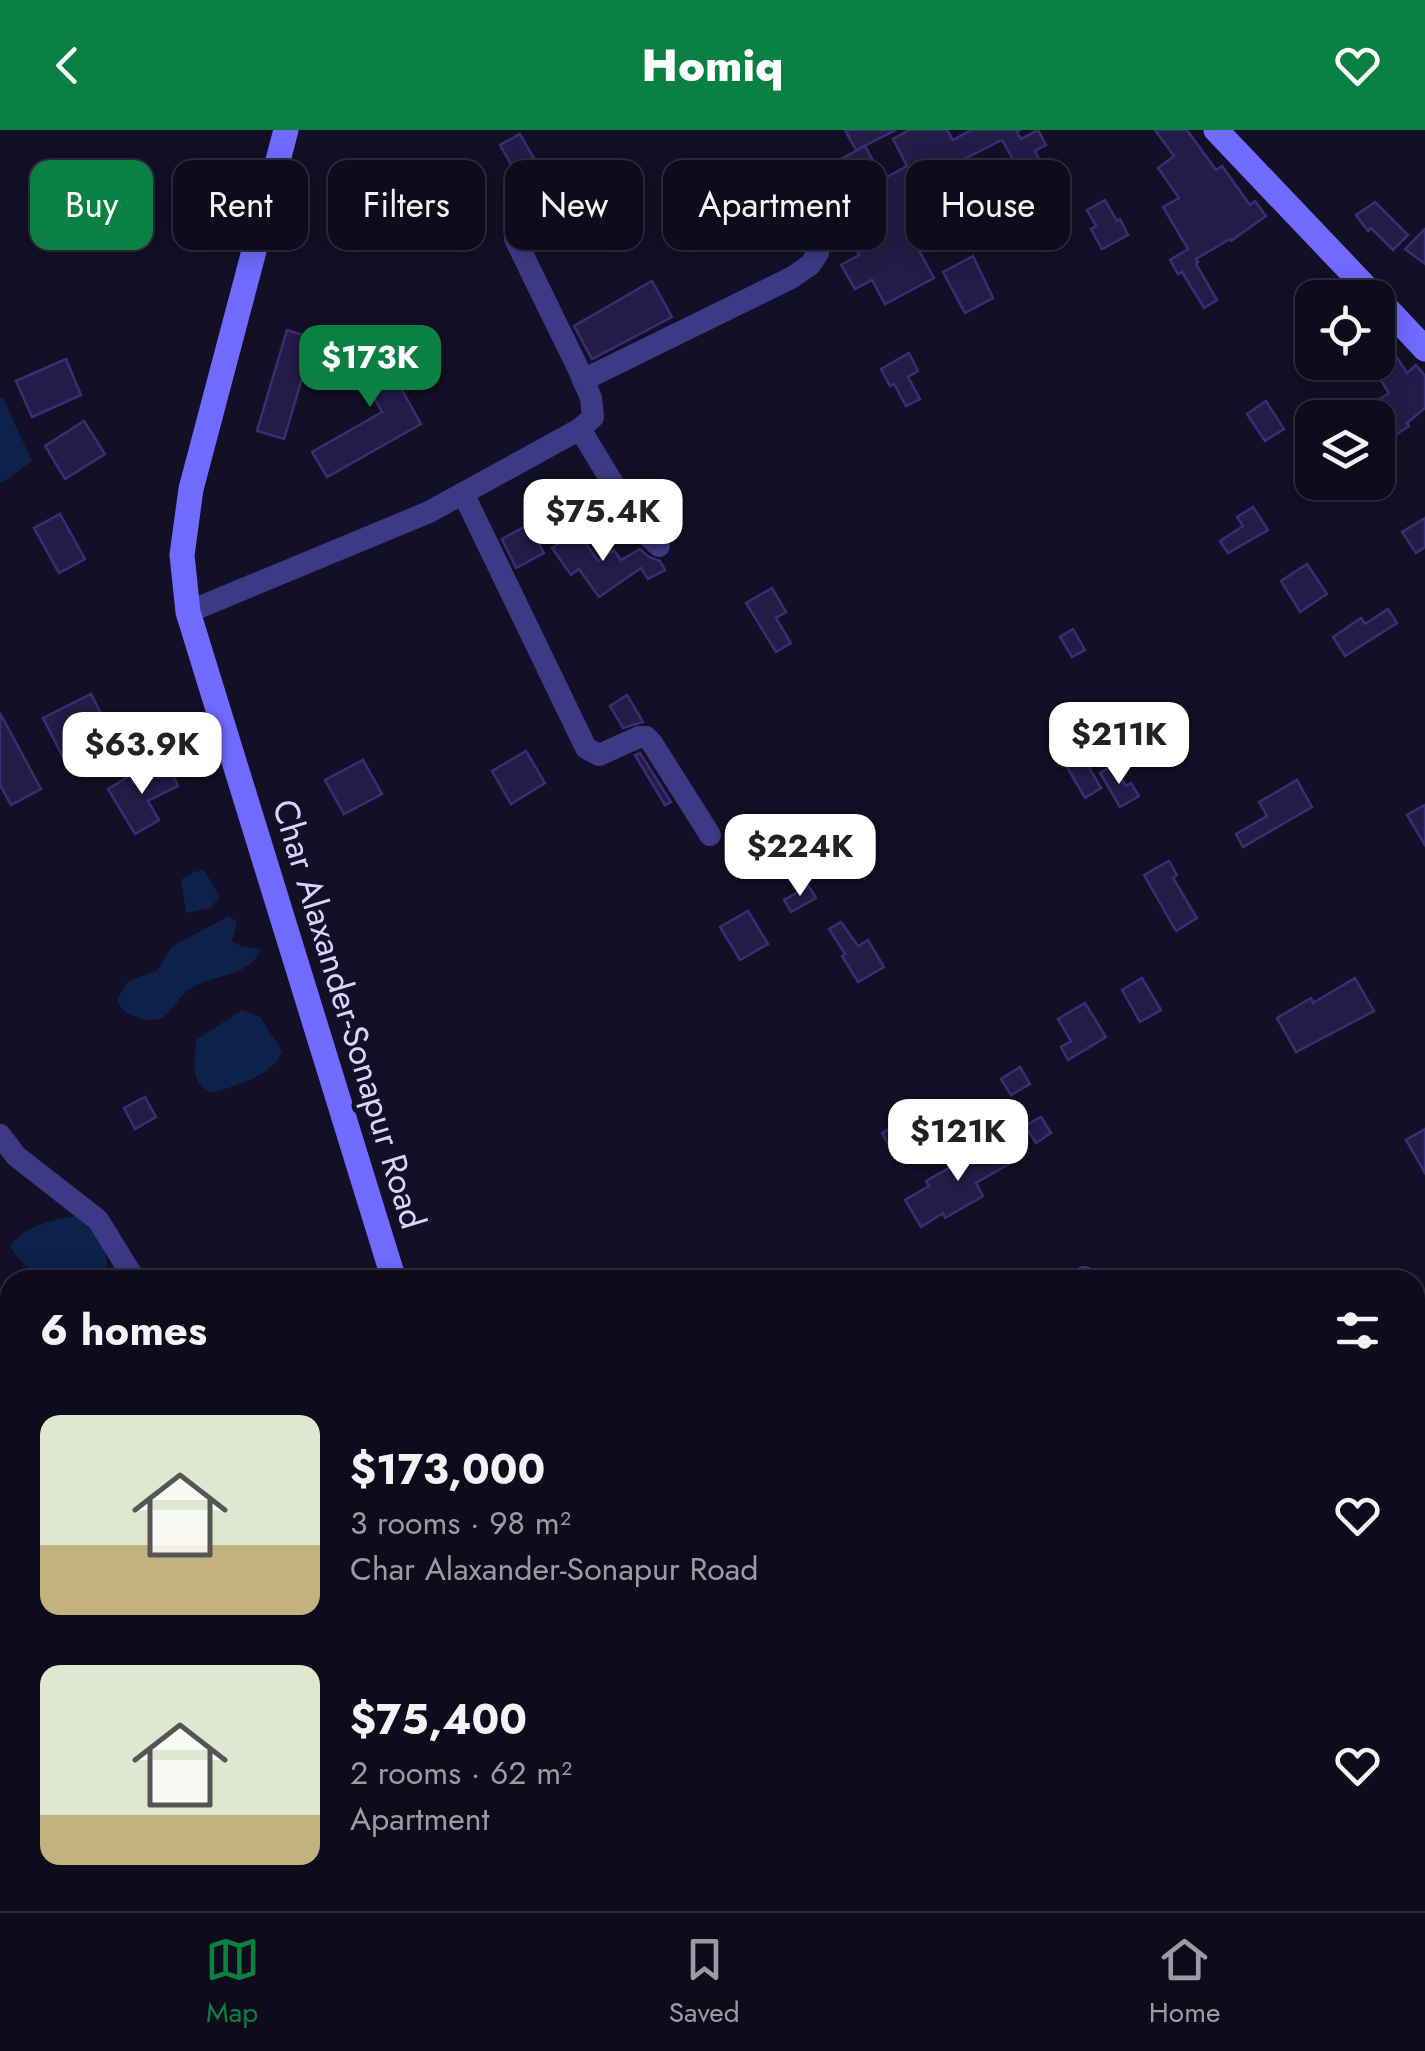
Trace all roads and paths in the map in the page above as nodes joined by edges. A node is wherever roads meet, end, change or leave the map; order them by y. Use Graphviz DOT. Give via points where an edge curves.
graph roads {
  1 [pos="286,130"];
  2 [pos="1216,130"];
  3 [pos="521,250"];
  4 [pos="818,254"];
  5 [pos="1360,280"];
  6 [pos="1395,318"];
  7 [pos="1425,350"];
  8 [pos="583,380"];
  9 [pos="580,429"];
  10 [pos="463,493"];
  11 [pos="659,546"];
  12 [pos="188,612"];
  13 [pos="710,835"];
  14 [pos="0,1135"];
  15 [pos="129,1270"];
  16 [pos="391,1270"];
  1 -- 12 [label="main road, Char Alaxander-Sonapur Road" via="191,489 182,555"];
  2 -- 5 [label="main road"];
  3 -- 8 [label="street"];
  4 -- 8 [label="street" via="792,278"];
  6 -- 7 [label="main road"];
  8 -- 9 [label="street" via="593,417"];
  9 -- 10 [label="street"];
  9 -- 11 [label="street" via="640,528"];
  10 -- 12 [label="street"];
  10 -- 13 [label="street" via="586,748 598,755 646,737"];
  12 -- 16 [label="main road, Char Alaxander-Sonapur Road"];
  14 -- 15 [label="street" via="16,1156 98,1220"];
}
